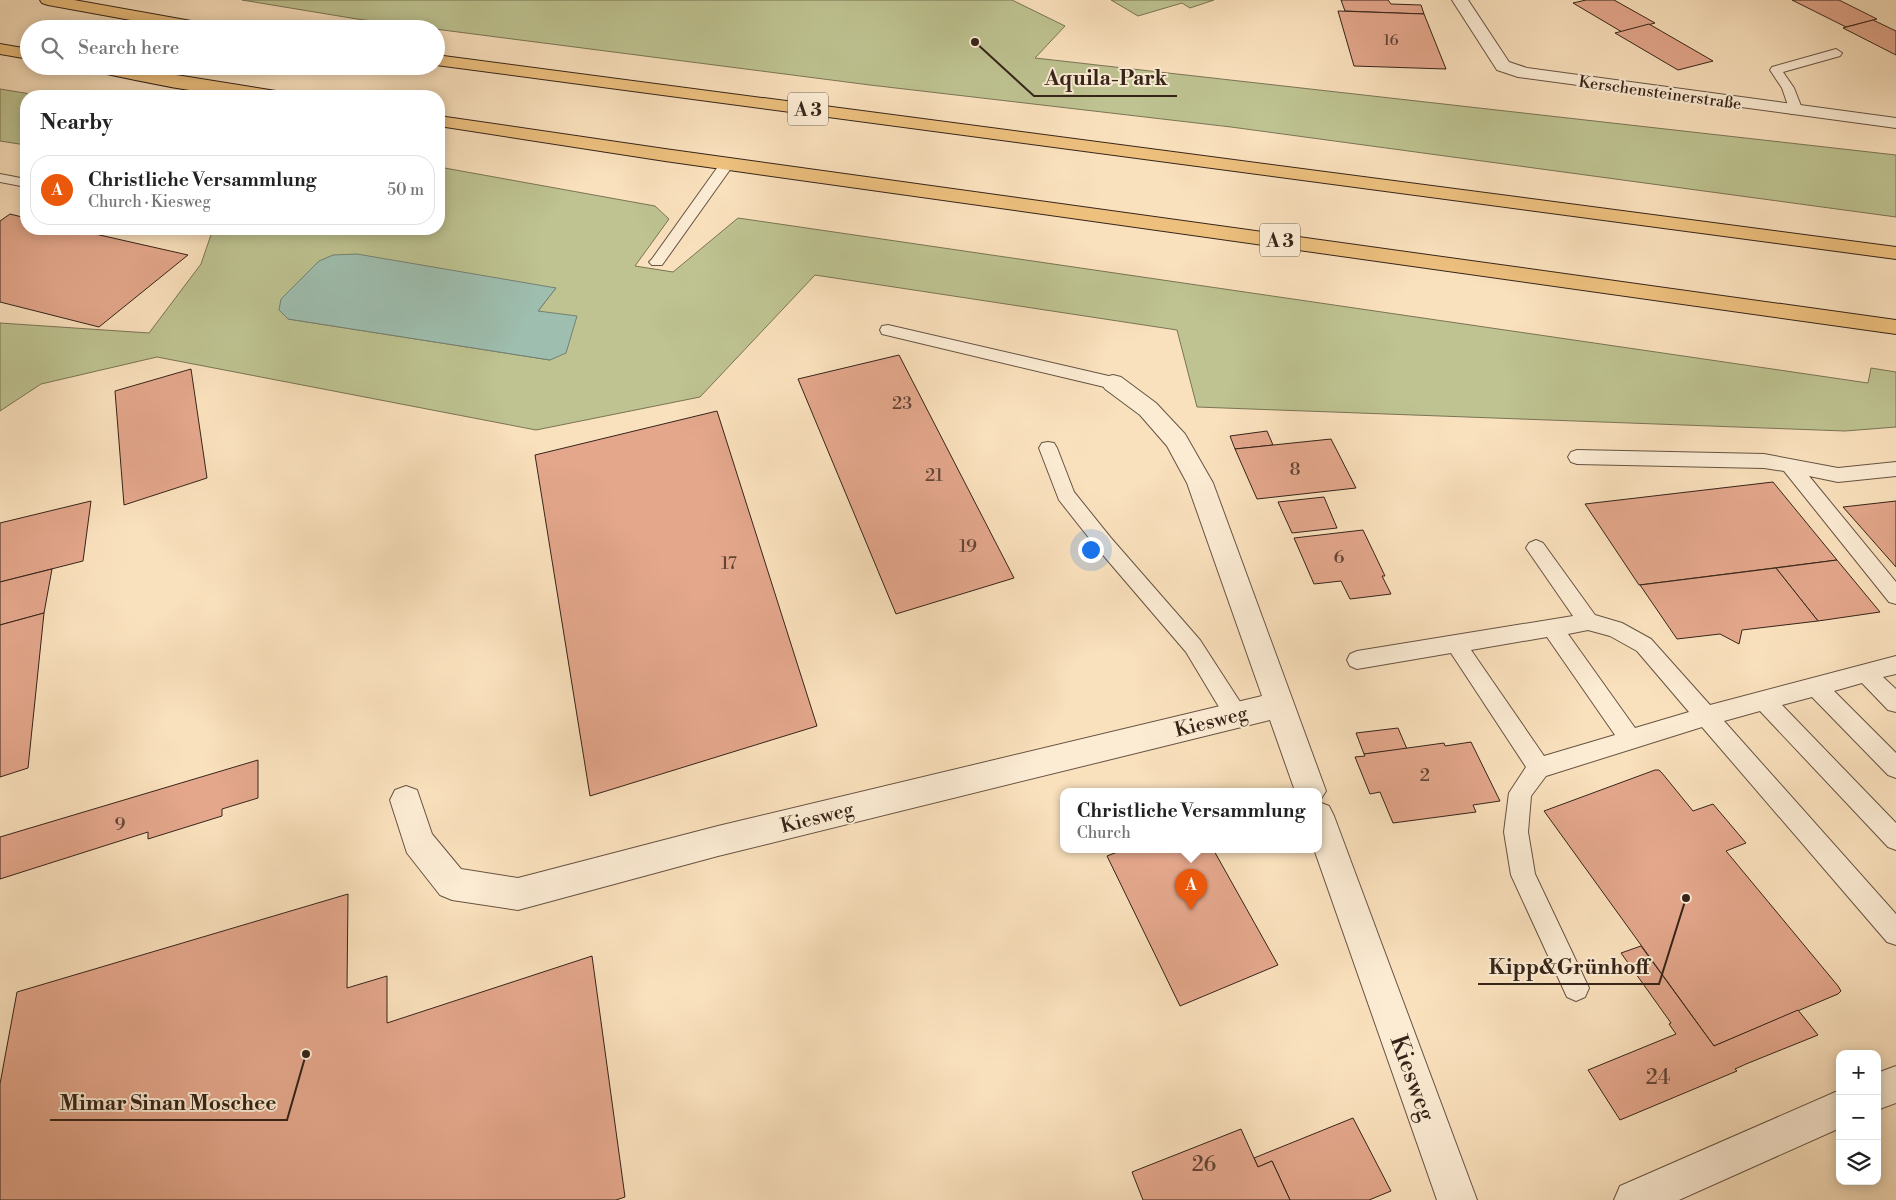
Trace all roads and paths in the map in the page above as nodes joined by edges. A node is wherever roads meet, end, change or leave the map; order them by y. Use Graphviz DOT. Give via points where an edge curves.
graph roads {
  1 [pos="48,0"];
  2 [pos="1460,0"];
  3 [pos="158,20"];
  4 [pos="0,48"];
  5 [pos="20,52"];
  6 [pos="1836,53"];
  7 [pos="445,61"];
  8 [pos="138,75"];
  9 [pos="235,90"];
  10 [pos="1796,111"];
  11 [pos="445,122"];
  12 [pos="1896,123"];
  13 [pos="728,164"];
  14 [pos="0,178"];
  15 [pos="20,182"];
  16 [pos="1896,253"];
  17 [pos="657,262"];
  18 [pos="1896,327"];
  19 [pos="888,330"];
  20 [pos="1113,383"];
  21 [pos="1048,448"];
  22 [pos="1577,457"];
  23 [pos="1790,466"];
  24 [pos="1896,469"];
  25 [pos="1536,548"];
  26 [pos="1896,596"];
  27 [pos="1588,622"];
  28 [pos="1552,628"];
  29 [pos="1456,644"];
  30 [pos="1357,660"];
  31 [pos="1896,665"];
  32 [pos="1866,674"];
  33 [pos="1817,687"];
  34 [pos="1765,701"];
  35 [pos="1896,703"];
  36 [pos="1278,705"];
  37 [pos="1236,715"];
  38 [pos="1706,716"];
  39 [pos="1631,740"];
  40 [pos="1539,768"];
  41 [pos="1896,768"];
  42 [pos="1309,788"];
  43 [pos="406,800"];
  44 [pos="1322,827"];
  45 [pos="1896,840"];
  46 [pos="1896,933"];
  47 [pos="1576,988"];
  48 [pos="1896,1084"];
  49 [pos="1881,1090"];
  50 [pos="1836,1111"];
  51 [pos="1457,1200"];
  52 [pos="1634,1200"];
  1 -- 3 [label="highway"];
  2 -- 10 [label="street, Kerschensteinerstraße" via="1503,66 1517,71"];
  4 -- 5 [label="highway"];
  6 -- 10 [label="lane" via="1776,70 1788,88"];
  7 -- 16 [label="highway, A 3"];
  8 -- 9 [label="highway"];
  10 -- 12 [label="street, Kerschensteinerstraße"];
  11 -- 13 [label="highway, A 3"];
  13 -- 17 [label="lane"];
  13 -- 18 [label="highway, A 3"];
  14 -- 15 [label="lane"];
  19 -- 20 [label="lane"];
  20 -- 36 [label="street" via="1148,410 1176,440 1200,483"];
  21 -- 37 [label="lane" via="1066,495 1193,646"];
  22 -- 23 [label="lane" via="1764,461"];
  23 -- 24 [label="lane" via="1838,475"];
  23 -- 26 [label="lane"];
  25 -- 27 [label="lane"];
  27 -- 28 [label="lane"];
  27 -- 38 [label="lane" via="1615,629 1644,645"];
  28 -- 29 [label="lane"];
  28 -- 39 [label="lane"];
  29 -- 30 [label="lane"];
  29 -- 40 [label="lane"];
  31 -- 32 [label="lane"];
  32 -- 33 [label="lane"];
  32 -- 35 [label="lane"];
  33 -- 34 [label="lane"];
  33 -- 41 [label="lane"];
  34 -- 38 [label="lane"];
  34 -- 45 [label="lane"];
  36 -- 37 [label="street, Kiesweg"];
  36 -- 42 [label="street"];
  37 -- 43 [label="street, Kiesweg" via="728,839 518,894 452,884 418,842"];
  38 -- 39 [label="lane"];
  38 -- 46 [label="lane"];
  39 -- 40 [label="lane"];
  40 -- 47 [label="lane" via="1520,793 1516,832 1523,876"];
  44 -- 51 [label="street, Kiesweg"];
  48 -- 49 [label="street"];
  50 -- 52 [label="street"];
}
